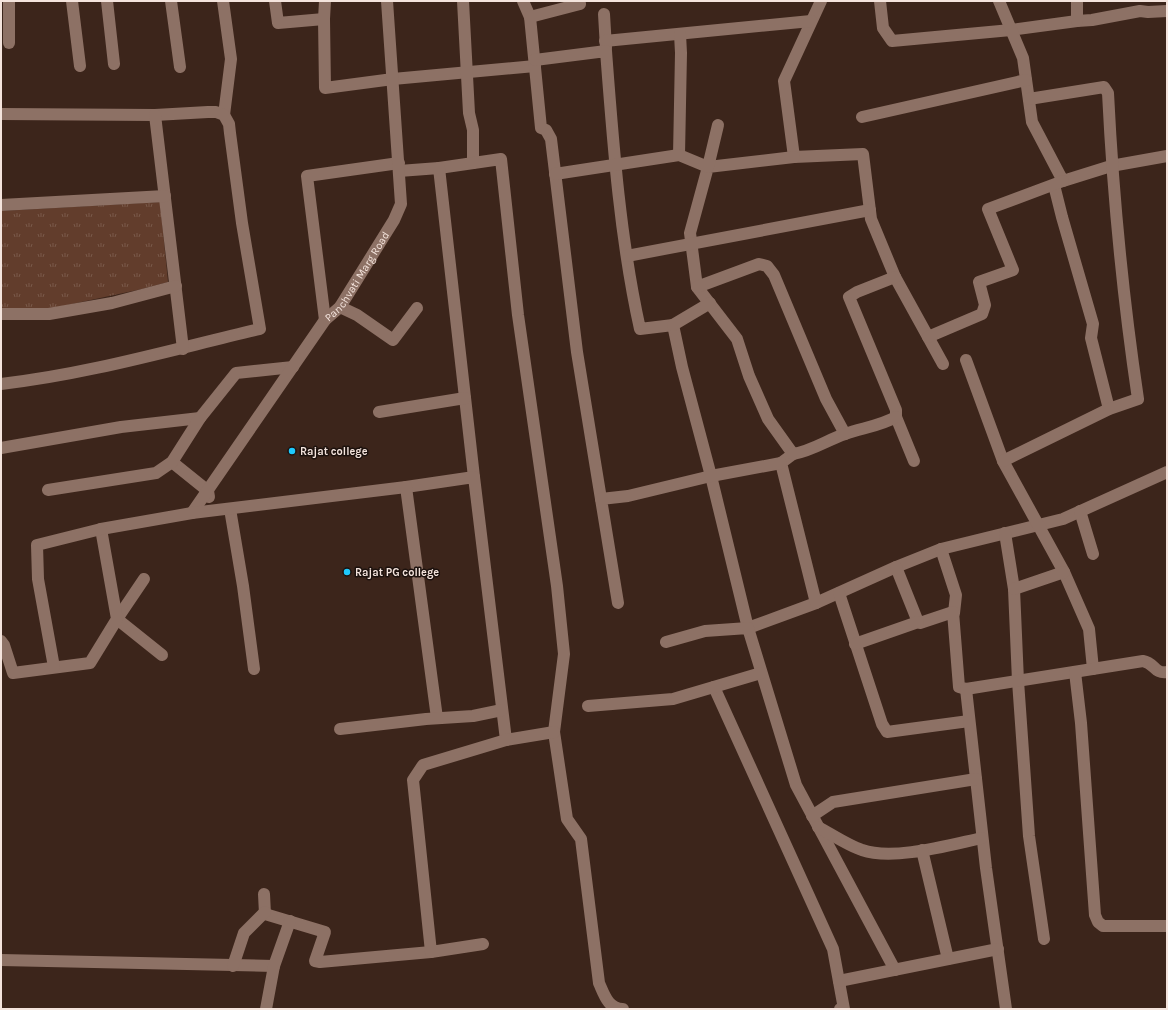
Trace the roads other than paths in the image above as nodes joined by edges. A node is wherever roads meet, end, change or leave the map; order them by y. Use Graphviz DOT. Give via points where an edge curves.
graph roads {
  1 [pos="9,1"];
  2 [pos="72,1"];
  3 [pos="107,1"];
  4 [pos="171,1"];
  5 [pos="224,1"];
  6 [pos="276,1"];
  7 [pos="325,1"];
  8 [pos="387,1"];
  9 [pos="463,1"];
  10 [pos="523,1"];
  11 [pos="579,1"];
  12 [pos="821,1"];
  13 [pos="880,1"];
  14 [pos="999,1"];
  15 [pos="1077,1"];
  16 [pos="1139,6"];
  17 [pos="1167,10"];
  18 [pos="604,14"];
  19 [pos="530,17"];
  20 [pos="324,19"];
  21 [pos="812,21"];
  22 [pos="1077,21"];
  23 [pos="1011,30"];
  24 [pos="680,34"];
  25 [pos="9,43"];
  26 [pos="606,46"];
  27 [pos="535,63"];
  28 [pos="114,64"];
  29 [pos="80,66"];
  30 [pos="180,67"];
  31 [pos="468,72"];
  32 [pos="393,79"];
  33 [pos="1026,80"];
  34 [pos="1029,99"];
  35 [pos="1,114"];
  36 [pos="156,115"];
  37 [pos="224,115"];
  38 [pos="862,117"];
  39 [pos="718,126"];
  40 [pos="679,155"];
  41 [pos="1167,156"];
  42 [pos="794,157"];
  43 [pos="473,163"];
  44 [pos="616,165"];
  45 [pos="1111,166"];
  46 [pos="399,167"];
  47 [pos="708,167"];
  48 [pos="439,168"];
  49 [pos="555,174"];
  50 [pos="1059,183"];
  51 [pos="165,196"];
  52 [pos="1,205"];
  53 [pos="870,210"];
  54 [pos="692,244"];
  55 [pos="627,256"];
  56 [pos="895,276"];
  57 [pos="176,286"];
  58 [pos="697,287"];
  59 [pos="710,303"];
  60 [pos="340,307"];
  61 [pos="417,308"];
  62 [pos="1,314"];
  63 [pos="325,320"];
  64 [pos="673,325"];
  65 [pos="928,337"];
  66 [pos="183,349"];
  67 [pos="966,360"];
  68 [pos="943,364"];
  69 [pos="293,367"];
  70 [pos="1,384"];
  71 [pos="465,398"];
  72 [pos="1109,409"];
  73 [pos="379,412"];
  74 [pos="896,417"];
  75 [pos="200,418"];
  76 [pos="845,434"];
  77 [pos="1,448"];
  78 [pos="793,454"];
  79 [pos="914,461"];
  80 [pos="1004,461"];
  81 [pos="172,462"];
  82 [pos="781,464"];
  83 [pos="1167,472"];
  84 [pos="711,476"];
  85 [pos="474,477"];
  86 [pos="406,487"];
  87 [pos="48,490"];
  88 [pos="208,491"];
  89 [pos="601,499"];
  90 [pos="230,508"];
  91 [pos="211,511"];
  92 [pos="1080,511"];
  93 [pos="192,513"];
  94 [pos="1038,525"];
  95 [pos="101,529"];
  96 [pos="1004,533"];
  97 [pos="941,549"];
  98 [pos="1093,554"];
  99 [pos="896,567"];
  100 [pos="1064,572"];
  101 [pos="144,579"];
  102 [pos="1014,589"];
  103 [pos="839,593"];
  104 [pos="618,603"];
  105 [pos="816,603"];
  106 [pos="954,613"];
  107 [pos="117,619"];
  108 [pos="918,622"];
  109 [pos="748,628"];
  110 [pos="1,641"];
  111 [pos="666,642"];
  112 [pos="855,644"];
  113 [pos="162,655"];
  114 [pos="54,667"];
  115 [pos="254,669"];
  116 [pos="1093,669"];
  117 [pos="1075,672"];
  118 [pos="1167,672"];
  119 [pos="761,673"];
  120 [pos="1018,681"];
  121 [pos="714,687"];
  122 [pos="966,689"];
  123 [pos="588,706"];
  124 [pos="502,710"];
  125 [pos="437,718"];
  126 [pos="969,721"];
  127 [pos="340,730"];
  128 [pos="554,732"];
  129 [pos="506,740"];
  130 [pos="976,779"];
  131 [pos="812,816"];
  132 [pos="818,827"];
  133 [pos="982,838"];
  134 [pos="922,850"];
  135 [pos="264,894"];
  136 [pos="265,912"];
  137 [pos="290,921"];
  138 [pos="1167,926"];
  139 [pos="1044,939"];
  140 [pos="483,944"];
  141 [pos="998,949"];
  142 [pos="431,952"];
  143 [pos="1,960"];
  144 [pos="948,960"];
  145 [pos="233,966"];
  146 [pos="274,966"];
  147 [pos="895,970"];
  148 [pos="839,981"];
  149 [pos="266,1009"];
  150 [pos="619,1009"];
  151 [pos="623,1009"];
  152 [pos="840,1009"];
  153 [pos="1006,1009"];
  1 -- 25 [label="street"];
  2 -- 29 [label="street"];
  3 -- 28 [label="street"];
  4 -- 30 [label="street"];
  5 -- 37 [label="street" via="230,59"];
  6 -- 20 [label="street" via="278,23"];
  7 -- 20 [label="street"];
  8 -- 32 [label="street, Panchvati Marg Road"];
  9 -- 31 [label="street"];
  10 -- 19 [label="street"];
  11 -- 19 [label="street" via="580,4"];
  12 -- 21 [label="street"];
  13 -- 23 [label="street" via="883,28 892,41"];
  14 -- 23 [label="street"];
  15 -- 22 [label="street"];
  16 -- 17 [label="street" via="1148,12"];
  16 -- 22 [label="street" via="1092,20"];
  18 -- 26 [label="street"];
  19 -- 27 [label="street"];
  20 -- 32 [label="street" via="325,88"];
  21 -- 24 [label="street"];
  21 -- 42 [label="street" via="784,81"];
  22 -- 23 [label="street"];
  23 -- 33 [label="street" via="1023,58"];
  24 -- 26 [label="street"];
  24 -- 40 [label="street"];
  26 -- 27 [label="street"];
  26 -- 44 [label="street"];
  27 -- 31 [label="street"];
  27 -- 49 [label="street" via="541,128 546,130 551,139"];
  31 -- 32 [label="street"];
  31 -- 43 [label="street"];
  32 -- 46 [label="street, Panchvati Marg Road"];
  33 -- 34 [label="street"];
  33 -- 38 [label="street"];
  34 -- 45 [label="street" via="1104,87 1108,93"];
  34 -- 50 [label="street" via="1032,122"];
  35 -- 36 [label="street"];
  36 -- 37 [label="street" via="208,112"];
  36 -- 51 [label="street"];
  37 -- 66 [label="street" via="229,124 260,329"];
  39 -- 47 [label="street"];
  40 -- 44 [label="street"];
  40 -- 47 [label="street"];
  41 -- 45 [label="street"];
  42 -- 47 [label="street"];
  42 -- 53 [label="street" via="864,154"];
  43 -- 48 [label="street"];
  43 -- 128 [label="street" via="501,159 518,315 557,586 564,654"];
  44 -- 49 [label="street"];
  44 -- 55 [label="street"];
  45 -- 50 [label="street"];
  45 -- 72 [label="street" via="1128,333 1138,399"];
  46 -- 48 [label="street"];
  46 -- 60 [label="street, Panchvati Marg Road" via="402,204"];
  46 -- 63 [label="street" via="307,176"];
  47 -- 54 [label="street" via="690,233"];
  48 -- 71 [label="street"];
  49 -- 89 [label="street" via="577,352"];
  50 -- 65 [label="street" via="988,209 1013,270 979,282 985,305 982,314"];
  50 -- 72 [label="street" via="1093,324 1092,338"];
  51 -- 52 [label="street"];
  51 -- 57 [label="street"];
  53 -- 54 [label="street"];
  53 -- 56 [label="street" via="871,219"];
  54 -- 55 [label="street"];
  54 -- 58 [label="street"];
  55 -- 64 [label="street" via="640,329"];
  56 -- 65 [label="street"];
  56 -- 74 [label="street" via="849,297 896,410"];
  57 -- 62 [label="street" via="112,303 56,313"];
  57 -- 66 [label="street"];
  58 -- 59 [label="street"];
  58 -- 76 [label="street" via="759,264 767,266 774,275 826,399"];
  59 -- 64 [label="street"];
  59 -- 78 [label="street" via="737,339 748,376 768,419"];
  60 -- 61 [label="street" via="394,340"];
  60 -- 63 [label="street, Panchvati Marg Road"];
  63 -- 69 [label="street, Panchvati Marg Road"];
  64 -- 84 [label="street"];
  65 -- 68 [label="street"];
  66 -- 70 [label="street" via="81,372"];
  67 -- 80 [label="street"];
  69 -- 75 [label="street" via="236,373"];
  69 -- 88 [label="street, Panchvati Marg Road"];
  71 -- 73 [label="street"];
  71 -- 85 [label="street"];
  72 -- 80 [label="street"];
  74 -- 76 [label="street" via="885,423"];
  74 -- 79 [label="street"];
  75 -- 77 [label="street" via="122,427"];
  75 -- 81 [label="street"];
  76 -- 78 [label="street" via="804,452"];
  78 -- 82 [label="street"];
  80 -- 94 [label="street"];
  81 -- 87 [label="street" via="156,473"];
  81 -- 88 [label="street"];
  82 -- 84 [label="street"];
  82 -- 105 [label="street"];
  83 -- 92 [label="street"];
  84 -- 89 [label="street" via="628,496"];
  84 -- 109 [label="street"];
  85 -- 86 [label="street"];
  85 -- 124 [label="street"];
  86 -- 90 [label="street"];
  86 -- 125 [label="street"];
  88 -- 91 [label="street"];
  88 -- 93 [label="street, Panchvati Marg Road"];
  89 -- 104 [label="street"];
  90 -- 91 [label="street"];
  90 -- 115 [label="street"];
  91 -- 93 [label="street"];
  92 -- 94 [label="street" via="1063,519"];
  92 -- 98 [label="street"];
  93 -- 95 [label="street"];
  94 -- 96 [label="street"];
  94 -- 100 [label="street"];
  95 -- 107 [label="street"];
  95 -- 114 [label="street" via="37,544 38,579"];
  96 -- 97 [label="street"];
  96 -- 102 [label="street"];
  97 -- 99 [label="street"];
  97 -- 106 [label="street" via="956,595"];
  99 -- 103 [label="street"];
  99 -- 108 [label="street"];
  100 -- 102 [label="street"];
  100 -- 116 [label="street" via="1090,629"];
  101 -- 107 [label="street"];
  102 -- 120 [label="street"];
  103 -- 105 [label="street"];
  103 -- 112 [label="street"];
  105 -- 109 [label="street"];
  106 -- 108 [label="street" via="952,611 920,624"];
  106 -- 122 [label="street" via="959,687"];
  107 -- 113 [label="street"];
  107 -- 114 [label="street" via="90,663"];
  108 -- 112 [label="street"];
  109 -- 111 [label="street" via="705,631"];
  109 -- 119 [label="street"];
  110 -- 114 [label="street" via="13,673"];
  112 -- 126 [label="street" via="887,732"];
  116 -- 117 [label="street"];
  116 -- 118 [label="street" via="1144,661 1157,671"];
  117 -- 120 [label="street"];
  117 -- 138 [label="street" via="1095,915 1102,926"];
  119 -- 121 [label="street"];
  119 -- 131 [label="street" via="796,785"];
  120 -- 122 [label="street"];
  120 -- 139 [label="street" via="1029,836"];
  121 -- 123 [label="street" via="673,699"];
  121 -- 148 [label="street" via="832,948"];
  122 -- 126 [label="street"];
  124 -- 125 [label="street" via="473,716"];
  124 -- 129 [label="street"];
  125 -- 127 [label="street"];
  126 -- 130 [label="street"];
  128 -- 129 [label="street"];
  128 -- 150 [label="street" via="567,819 581,839 599,983 607,1001"];
  129 -- 142 [label="street" via="423,765 413,780"];
  130 -- 131 [label="street" via="833,802"];
  130 -- 133 [label="street"];
  131 -- 132 [label="street"];
  132 -- 134 [label="street" via="862,850 887,855"];
  132 -- 147 [label="street"];
  133 -- 134 [label="street"];
  133 -- 141 [label="street"];
  134 -- 144 [label="street"];
  135 -- 136 [label="street"];
  136 -- 137 [label="street"];
  136 -- 145 [label="street" via="244,933"];
  137 -- 142 [label="street" via="325,932 315,961"];
  137 -- 146 [label="street"];
  140 -- 142 [label="street"];
  141 -- 144 [label="street"];
  141 -- 153 [label="street"];
  143 -- 145 [label="street"];
  144 -- 147 [label="street"];
  145 -- 146 [label="street"];
  146 -- 149 [label="street"];
  147 -- 148 [label="street"];
  148 -- 152 [label="street" via="844,1009"];
  150 -- 151 [label="street"];
}
